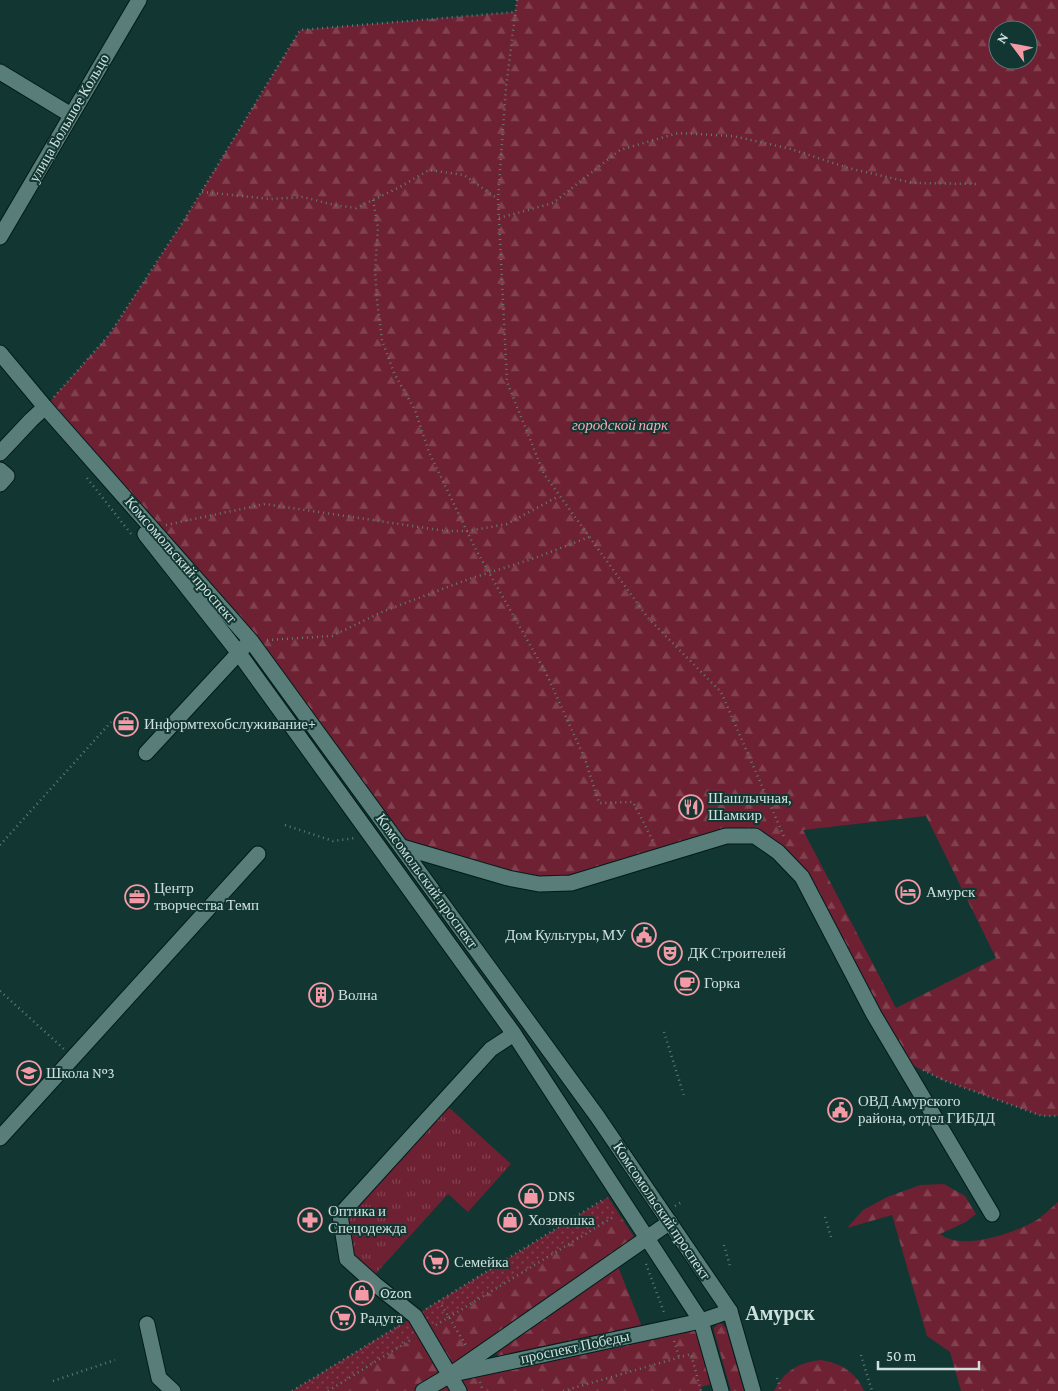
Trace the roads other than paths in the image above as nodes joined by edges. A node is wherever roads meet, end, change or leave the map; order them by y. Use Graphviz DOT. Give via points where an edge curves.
graph roads {
  1 [pos="140,0"];
  2 [pos="0,72"];
  3 [pos="71,115"];
  4 [pos="0,237"];
  5 [pos="0,353"];
  6 [pos="46,407"];
  7 [pos="0,453"];
  8 [pos="0,470"];
  9 [pos="0,484"];
  10 [pos="251,640"];
  11 [pos="238,652"];
  12 [pos="146,753"];
  13 [pos="402,847"];
  14 [pos="258,854"];
  15 [pos="514,1034"];
  16 [pos="0,1138"];
  17 [pos="992,1214"];
  18 [pos="670,1222"];
  19 [pos="642,1240"];
  20 [pos="730,1311"];
  21 [pos="701,1321"];
  22 [pos="147,1324"];
  23 [pos="475,1363"];
  24 [pos="450,1375"];
  25 [pos="173,1391"];
  26 [pos="423,1391"];
  27 [pos="459,1391"];
  28 [pos="721,1391"];
  29 [pos="753,1391"];
  1 -- 3 [label="street, улица Большое Кольцо"];
  2 -- 3 [label="street"];
  3 -- 4 [label="street, улица Большое Кольцо"];
  5 -- 6 [label="street, Комсомольский проспект"];
  6 -- 7 [label="street"];
  6 -- 10 [label="street, Комсомольский проспект"];
  6 -- 11 [label="street, Комсомольский проспект"];
  8 -- 9 [label="street" via="7,476"];
  10 -- 11 [label="street"];
  10 -- 13 [label="street, Комсомольский проспект"];
  11 -- 12 [label="street"];
  11 -- 15 [label="street, Комсомольский проспект"];
  13 -- 17 [label="street" via="539,884 571,883 726,836 755,836 778,852 802,877 874,1015"];
  13 -- 18 [label="street, Комсомольский проспект"];
  14 -- 16 [label="street"];
  15 -- 19 [label="street, Комсомольский проспект"];
  15 -- 24 [label="street" via="491,1049 340,1215 347,1259 415,1316"];
  18 -- 19 [label="street, проспект Победы"];
  18 -- 20 [label="street, Комсомольский проспект"];
  19 -- 21 [label="street, Комсомольский проспект"];
  19 -- 23 [label="street, проспект Победы"];
  20 -- 21 [label="street, проспект Победы"];
  20 -- 29 [label="street, Комсомольский проспект"];
  21 -- 23 [label="street, проспект Победы"];
  21 -- 28 [label="street, Комсомольский проспект"];
  22 -- 25 [label="street" via="159,1378"];
  23 -- 24 [label="street, проспект Победы"];
  24 -- 26 [label="street, проспект Победы"];
  24 -- 27 [label="street"];
}
